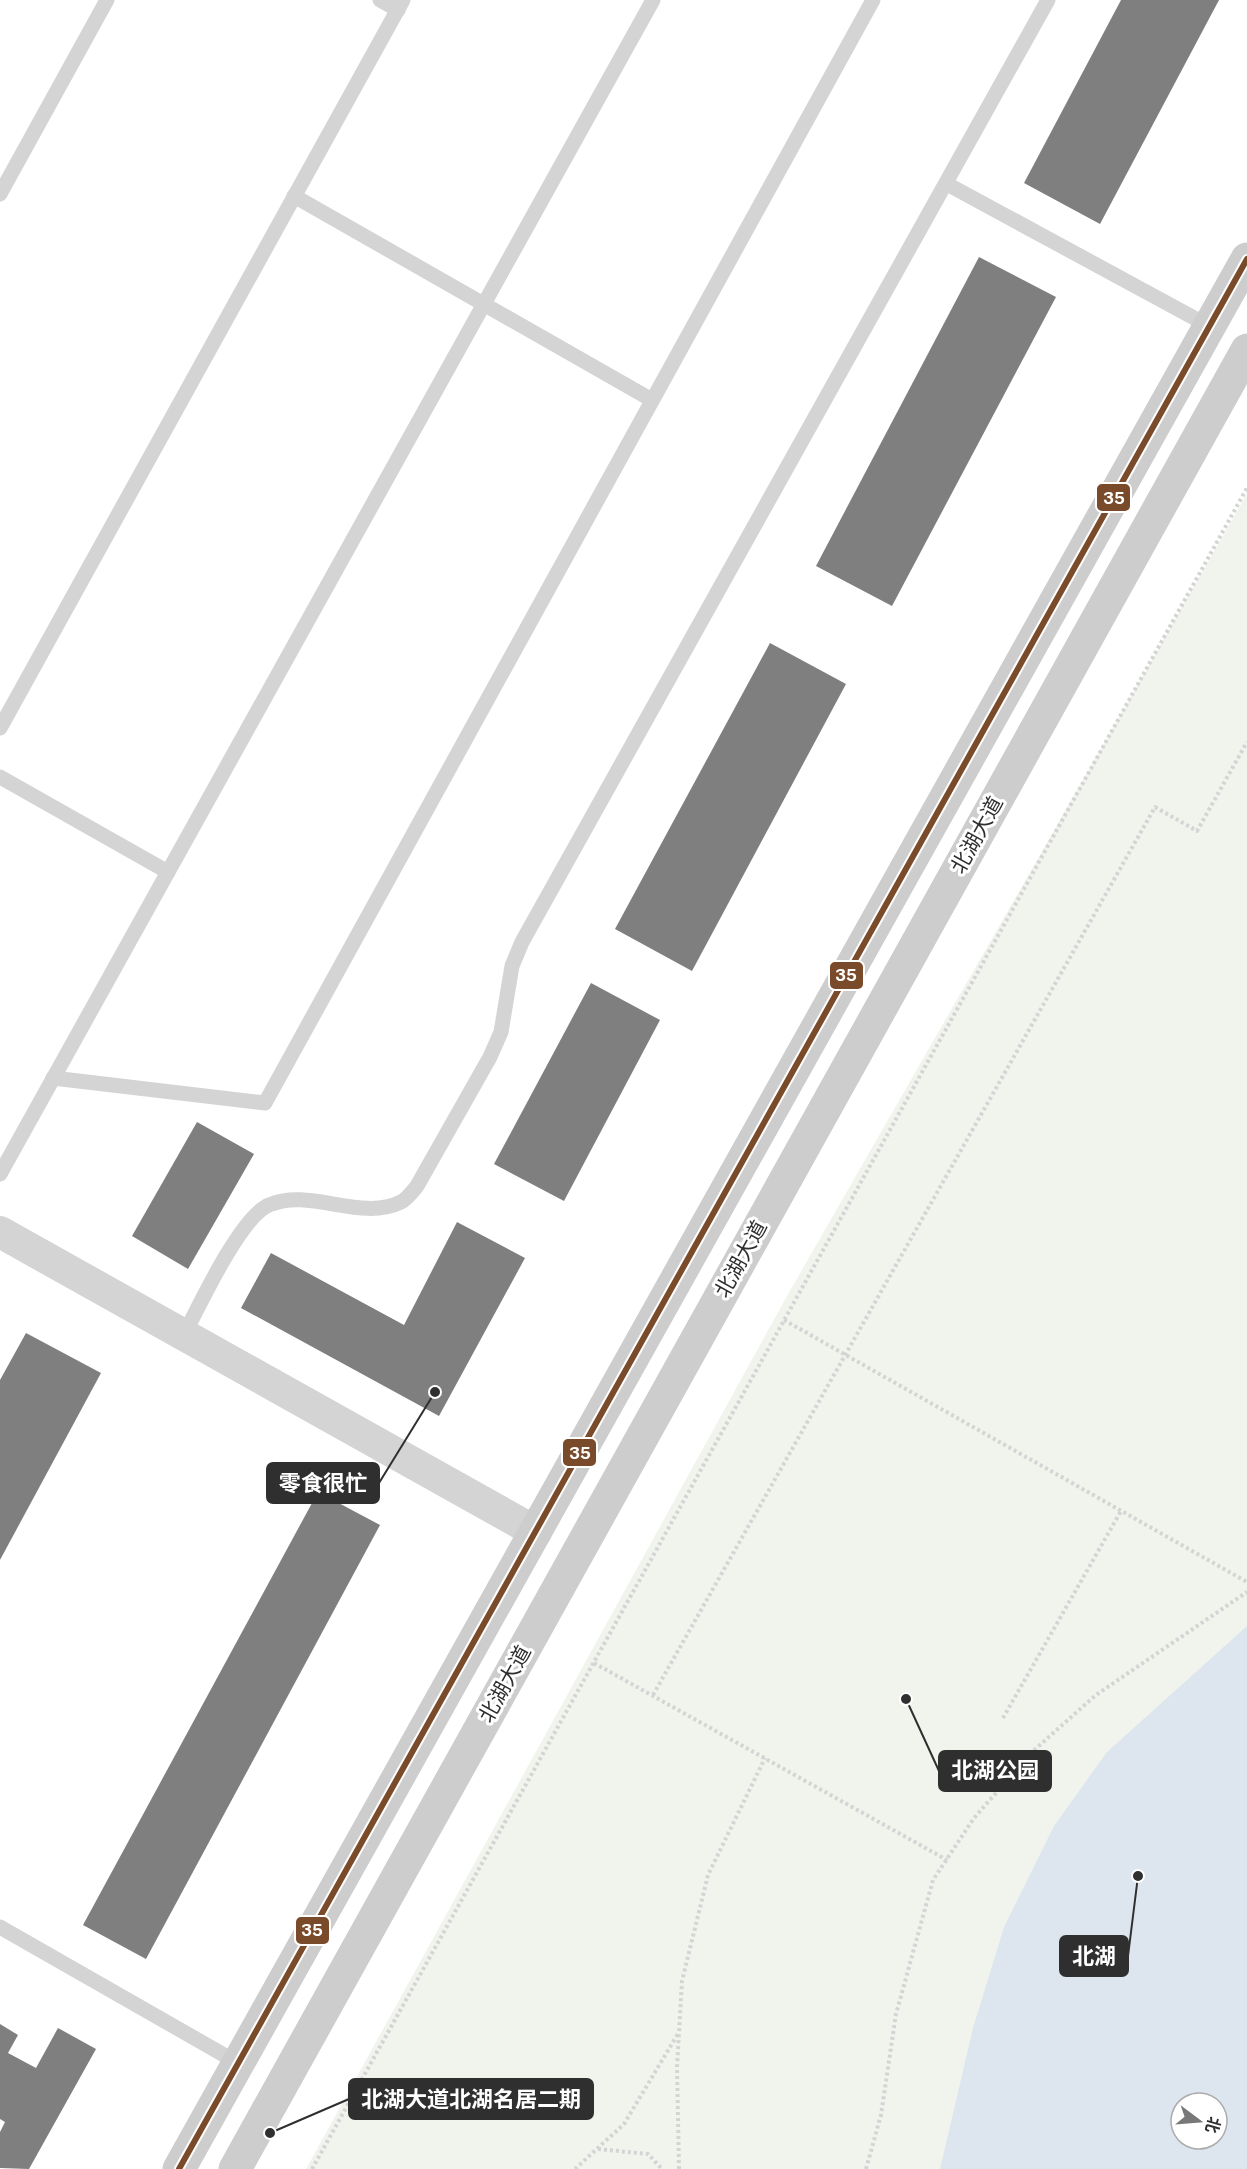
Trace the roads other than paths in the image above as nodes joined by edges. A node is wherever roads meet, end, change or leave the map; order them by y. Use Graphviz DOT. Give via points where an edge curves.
graph roads {
  1 [pos="107,0"];
  2 [pos="380,0"];
  3 [pos="653,0"];
  4 [pos="873,0"];
  5 [pos="1048,0"];
  6 [pos="401,5"];
  7 [pos="947,184"];
  8 [pos="0,194"];
  9 [pos="294,196"];
  10 [pos="1247,259"];
  11 [pos="484,304"];
  12 [pos="1209,326"];
  13 [pos="1247,350"];
  14 [pos="652,400"];
  15 [pos="0,728"];
  16 [pos="0,777"];
  17 [pos="168,872"];
  18 [pos="53,1078"];
  19 [pos="0,1174"];
  20 [pos="0,1232"];
  21 [pos="184,1335"];
  22 [pos="536,1532"];
  23 [pos="0,1927"];
  24 [pos="238,2063"];
  25 [pos="179,2169"];
  26 [pos="235,2169"];
  1 -- 8 [label="lane"];
  2 -- 6 [label="lane"];
  3 -- 11 [label="lane"];
  4 -- 14 [label="lane"];
  5 -- 7 [label="lane"];
  6 -- 9 [label="lane"];
  7 -- 12 [label="lane"];
  7 -- 21 [label="lane" via="522,942 512,966 501,1032 417,1186 403,1202 382,1209 290,1200 268,1205 250,1219"];
  9 -- 11 [label="lane"];
  9 -- 15 [label="lane"];
  10 -- 12 [label="main road"];
  11 -- 14 [label="lane"];
  11 -- 17 [label="lane"];
  12 -- 22 [label="main road"];
  13 -- 26 [label="main road, 北湖大道"];
  14 -- 18 [label="lane" via="265,1103"];
  16 -- 17 [label="lane"];
  17 -- 18 [label="lane"];
  18 -- 19 [label="lane"];
  20 -- 21 [label="street"];
  21 -- 22 [label="street"];
  22 -- 24 [label="main road"];
  23 -- 24 [label="lane"];
  24 -- 25 [label="main road"];
}
